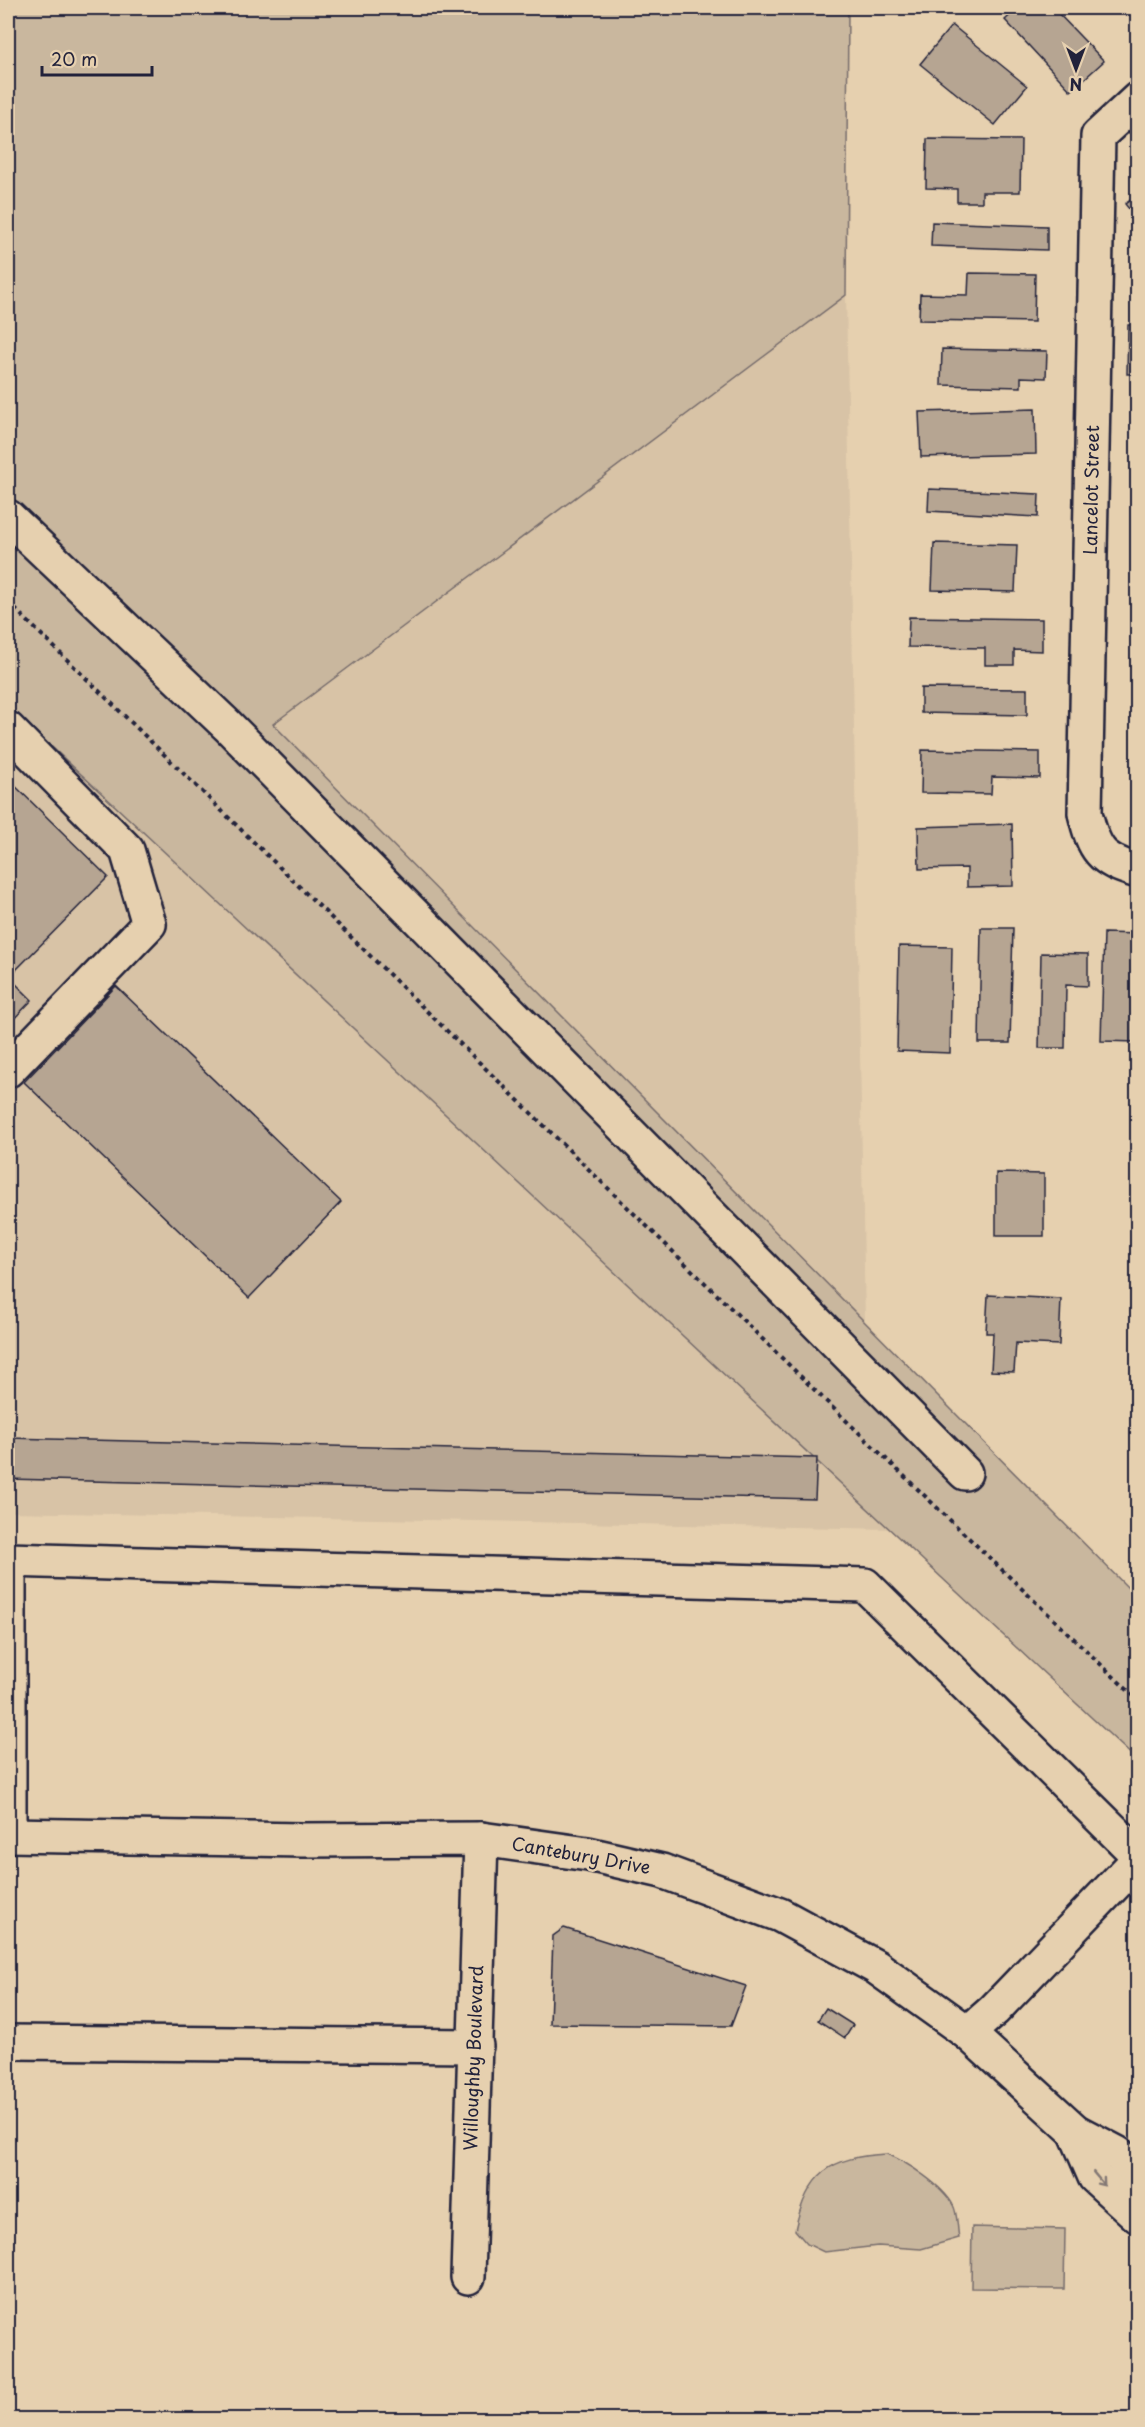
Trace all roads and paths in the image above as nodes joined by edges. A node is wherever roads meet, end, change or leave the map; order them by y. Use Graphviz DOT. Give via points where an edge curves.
graph roads {
  1 [pos="1137,99"];
  2 [pos="8,517"];
  3 [pos="8,602"];
  4 [pos="8,729"];
  5 [pos="1137,871"];
  6 [pos="8,1070"];
  7 [pos="965,1473"];
  8 [pos="8,1560"];
  9 [pos="1137,1700"];
  10 [pos="8,1834"];
  11 [pos="480,1839"];
  12 [pos="1137,1855"];
  13 [pos="1137,1860"];
  14 [pos="968,2033"];
  15 [pos="8,2042"];
  16 [pos="476,2046"];
  17 [pos="1075,2131"];
  18 [pos="1137,2173"];
  19 [pos="1137,2216"];
  20 [pos="468,2277"];
  1 -- 5 [label="street, Lancelot Street" via="1098,135 1085,813 1092,843 1115,865"];
  2 -- 7 [label="street" via="228,726"];
  3 -- 9 [label="path"];
  4 -- 6 [label="street" via="127,850 149,924"];
  8 -- 10 [label="street"];
  8 -- 12 [label="street" via="865,1585"];
  10 -- 11 [label="street, Cantebury Drive"];
  11 -- 14 [label="street, Cantebury Drive" via="588,1854 662,1871 780,1915 876,1967"];
  11 -- 16 [label="street, Willoughby Boulevard"];
  13 -- 14 [label="street"];
  14 -- 17 [label="street, Cantebury Drive"];
  15 -- 16 [label="street"];
  16 -- 20 [label="street, Willoughby Boulevard"];
  17 -- 18 [label="street, Cantebury Drive" via="1117,2152"];
  17 -- 19 [label="street, Cantebury Drive, one-way" via="1095,2177"];
}
